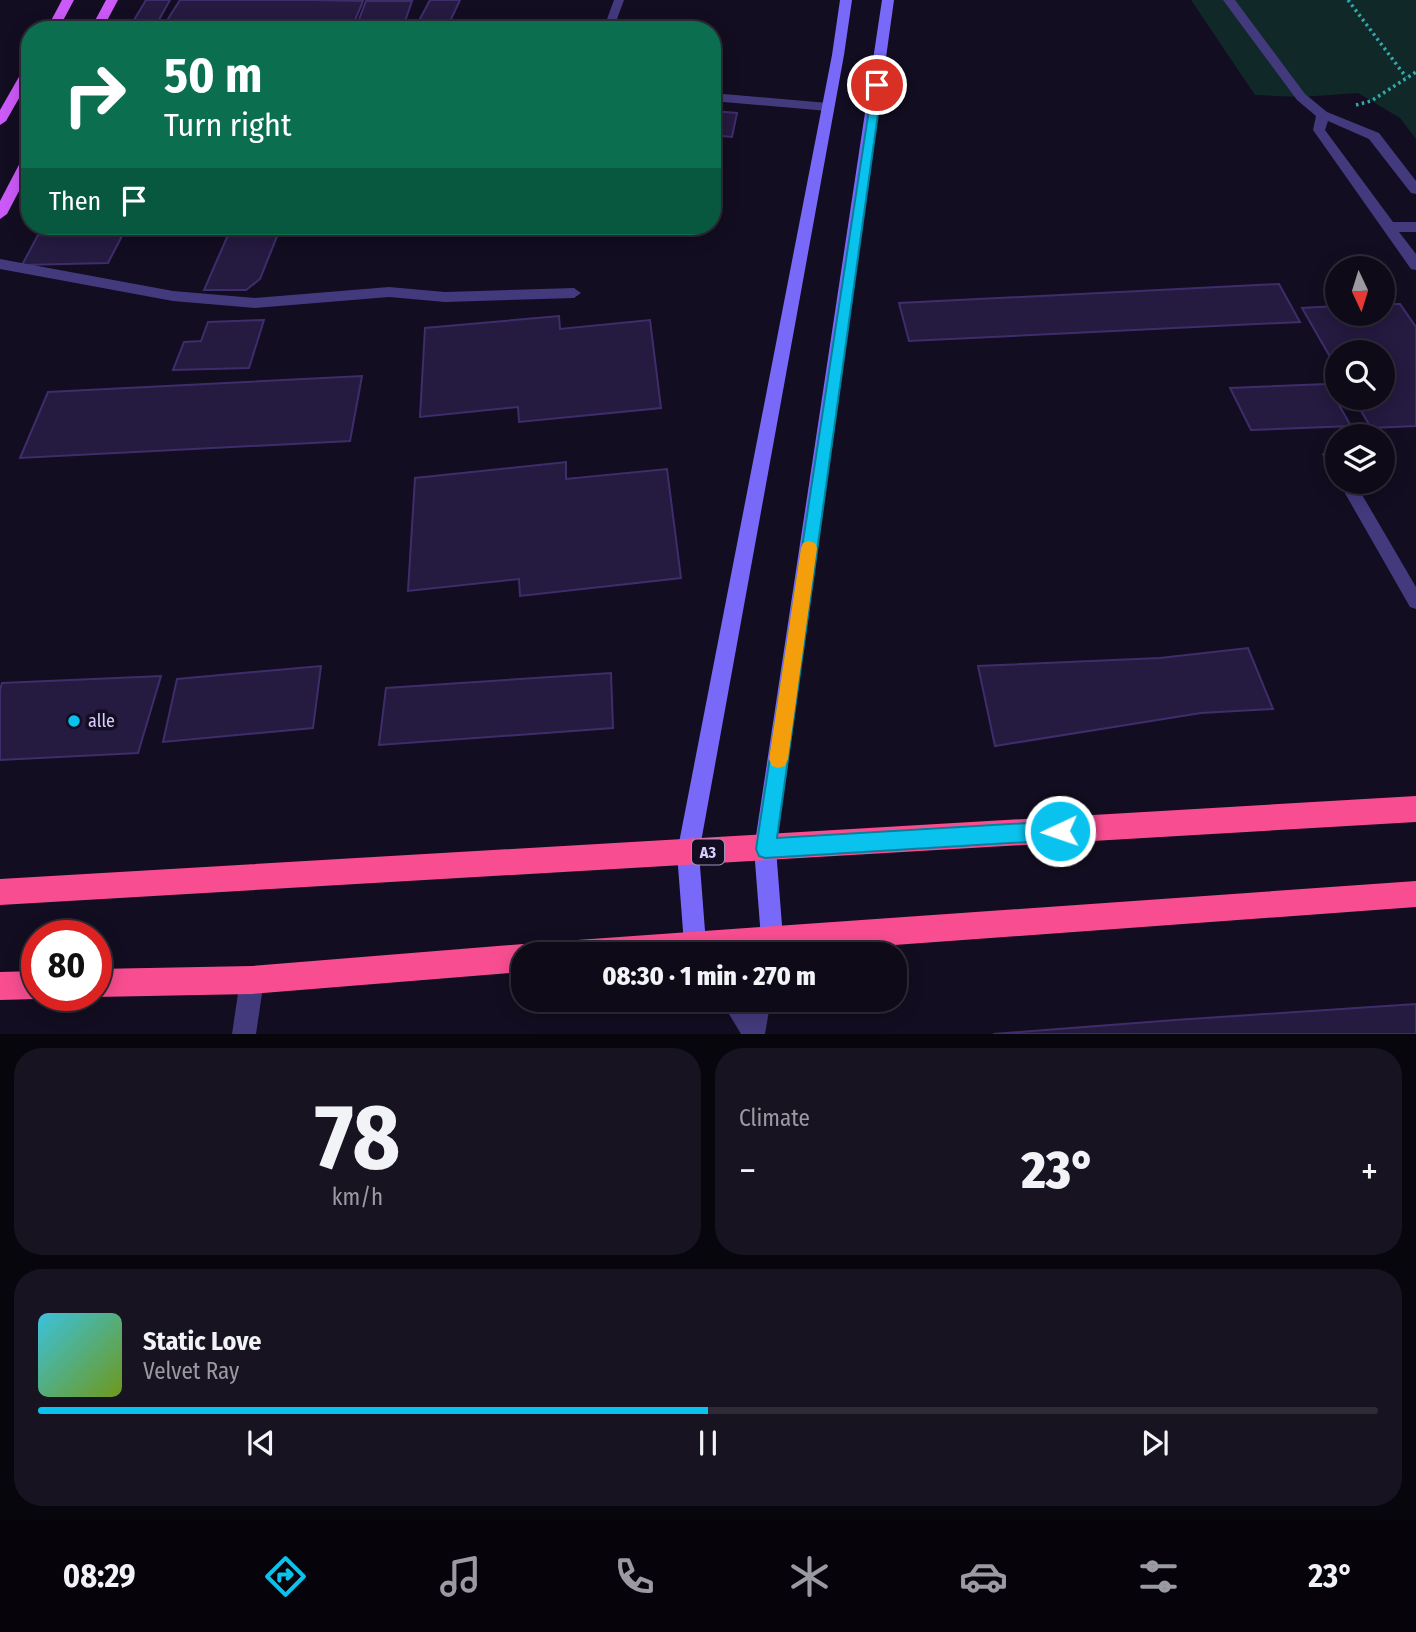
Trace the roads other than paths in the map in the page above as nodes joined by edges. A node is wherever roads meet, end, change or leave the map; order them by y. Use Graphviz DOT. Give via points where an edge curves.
graph roads {
  1 [pos="68,0"];
  2 [pos="112,0"];
  3 [pos="619,0"];
  4 [pos="846,0"];
  5 [pos="888,0"];
  6 [pos="1229,0"];
  7 [pos="57,21"];
  8 [pos="101,21"];
  9 [pos="611,21"];
  10 [pos="21,84"];
  11 [pos="721,98"];
  12 [pos="828,107"];
  13 [pos="1323,115"];
  14 [pos="0,121"];
  15 [pos="21,174"];
  16 [pos="1416,190"];
  17 [pos="0,214"];
  18 [pos="1416,227"];
  19 [pos="1390,228"];
  20 [pos="0,264"];
  21 [pos="1416,265"];
  22 [pos="574,293"];
  23 [pos="1354,494"];
  24 [pos="1416,602"];
  25 [pos="1414,814"];
  26 [pos="765,849"];
  27 [pos="688,853"];
  28 [pos="0,892"];
  29 [pos="1416,894"];
  30 [pos="697,942"];
  31 [pos="771,942"];
  32 [pos="821,942"];
  33 [pos="511,959"];
  34 [pos="252,980"];
  35 [pos="112,984"];
  36 [pos="21,985"];
  37 [pos="0,986"];
  38 [pos="740,1012"];
  39 [pos="757,1012"];
  40 [pos="753,1032"];
  41 [pos="244,1034"];
  1 -- 7 [label="main road"];
  2 -- 8 [label="main road"];
  3 -- 9 [label="lane"];
  4 -- 12 [label="street"];
  5 -- 26 [label="street"];
  6 -- 13 [label="street" via="1286,80"];
  10 -- 14 [label="main road"];
  11 -- 12 [label="street"];
  12 -- 27 [label="street"];
  13 -- 16 [label="street" via="1374,136"];
  13 -- 19 [label="street" via="1319,130"];
  15 -- 17 [label="main road"];
  18 -- 19 [label="street"];
  19 -- 21 [label="street"];
  20 -- 22 [label="street" via="173,296 255,303 389,292 445,297"];
  23 -- 24 [label="lane"];
  25 -- 26 [label="highway, A3"];
  26 -- 27 [label="highway, A3"];
  26 -- 31 [label="street"];
  27 -- 28 [label="highway, A3"];
  27 -- 30 [label="street"];
  29 -- 32 [label="highway"];
  33 -- 34 [label="highway"];
  34 -- 35 [label="highway"];
  34 -- 41 [label="street"];
  36 -- 37 [label="highway"];
  38 -- 40 [label="street"];
  39 -- 40 [label="street"];
}
